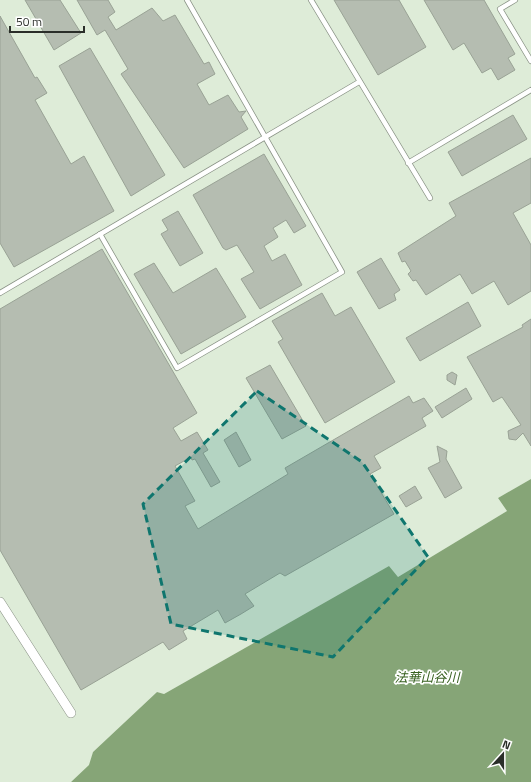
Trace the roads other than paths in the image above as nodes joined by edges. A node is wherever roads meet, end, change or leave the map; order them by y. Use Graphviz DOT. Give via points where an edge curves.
graph roads {
  1 [pos="187,0"];
  2 [pos="311,0"];
  3 [pos="515,0"];
  4 [pos="531,61"];
  5 [pos="359,82"];
  6 [pos="531,90"];
  7 [pos="266,136"];
  8 [pos="408,163"];
  9 [pos="430,198"];
  10 [pos="100,234"];
  11 [pos="0,292"];
  12 [pos="0,602"];
  13 [pos="71,713"];
  1 -- 7 [label="lane"];
  2 -- 5 [label="lane"];
  3 -- 4 [label="lane" via="500,9"];
  5 -- 7 [label="lane"];
  5 -- 8 [label="lane"];
  6 -- 8 [label="lane"];
  7 -- 10 [label="lane"];
  7 -- 10 [label="lane" via="342,272 177,368"];
  8 -- 9 [label="lane"];
  10 -- 11 [label="lane"];
  12 -- 13 [label="street"];
}
